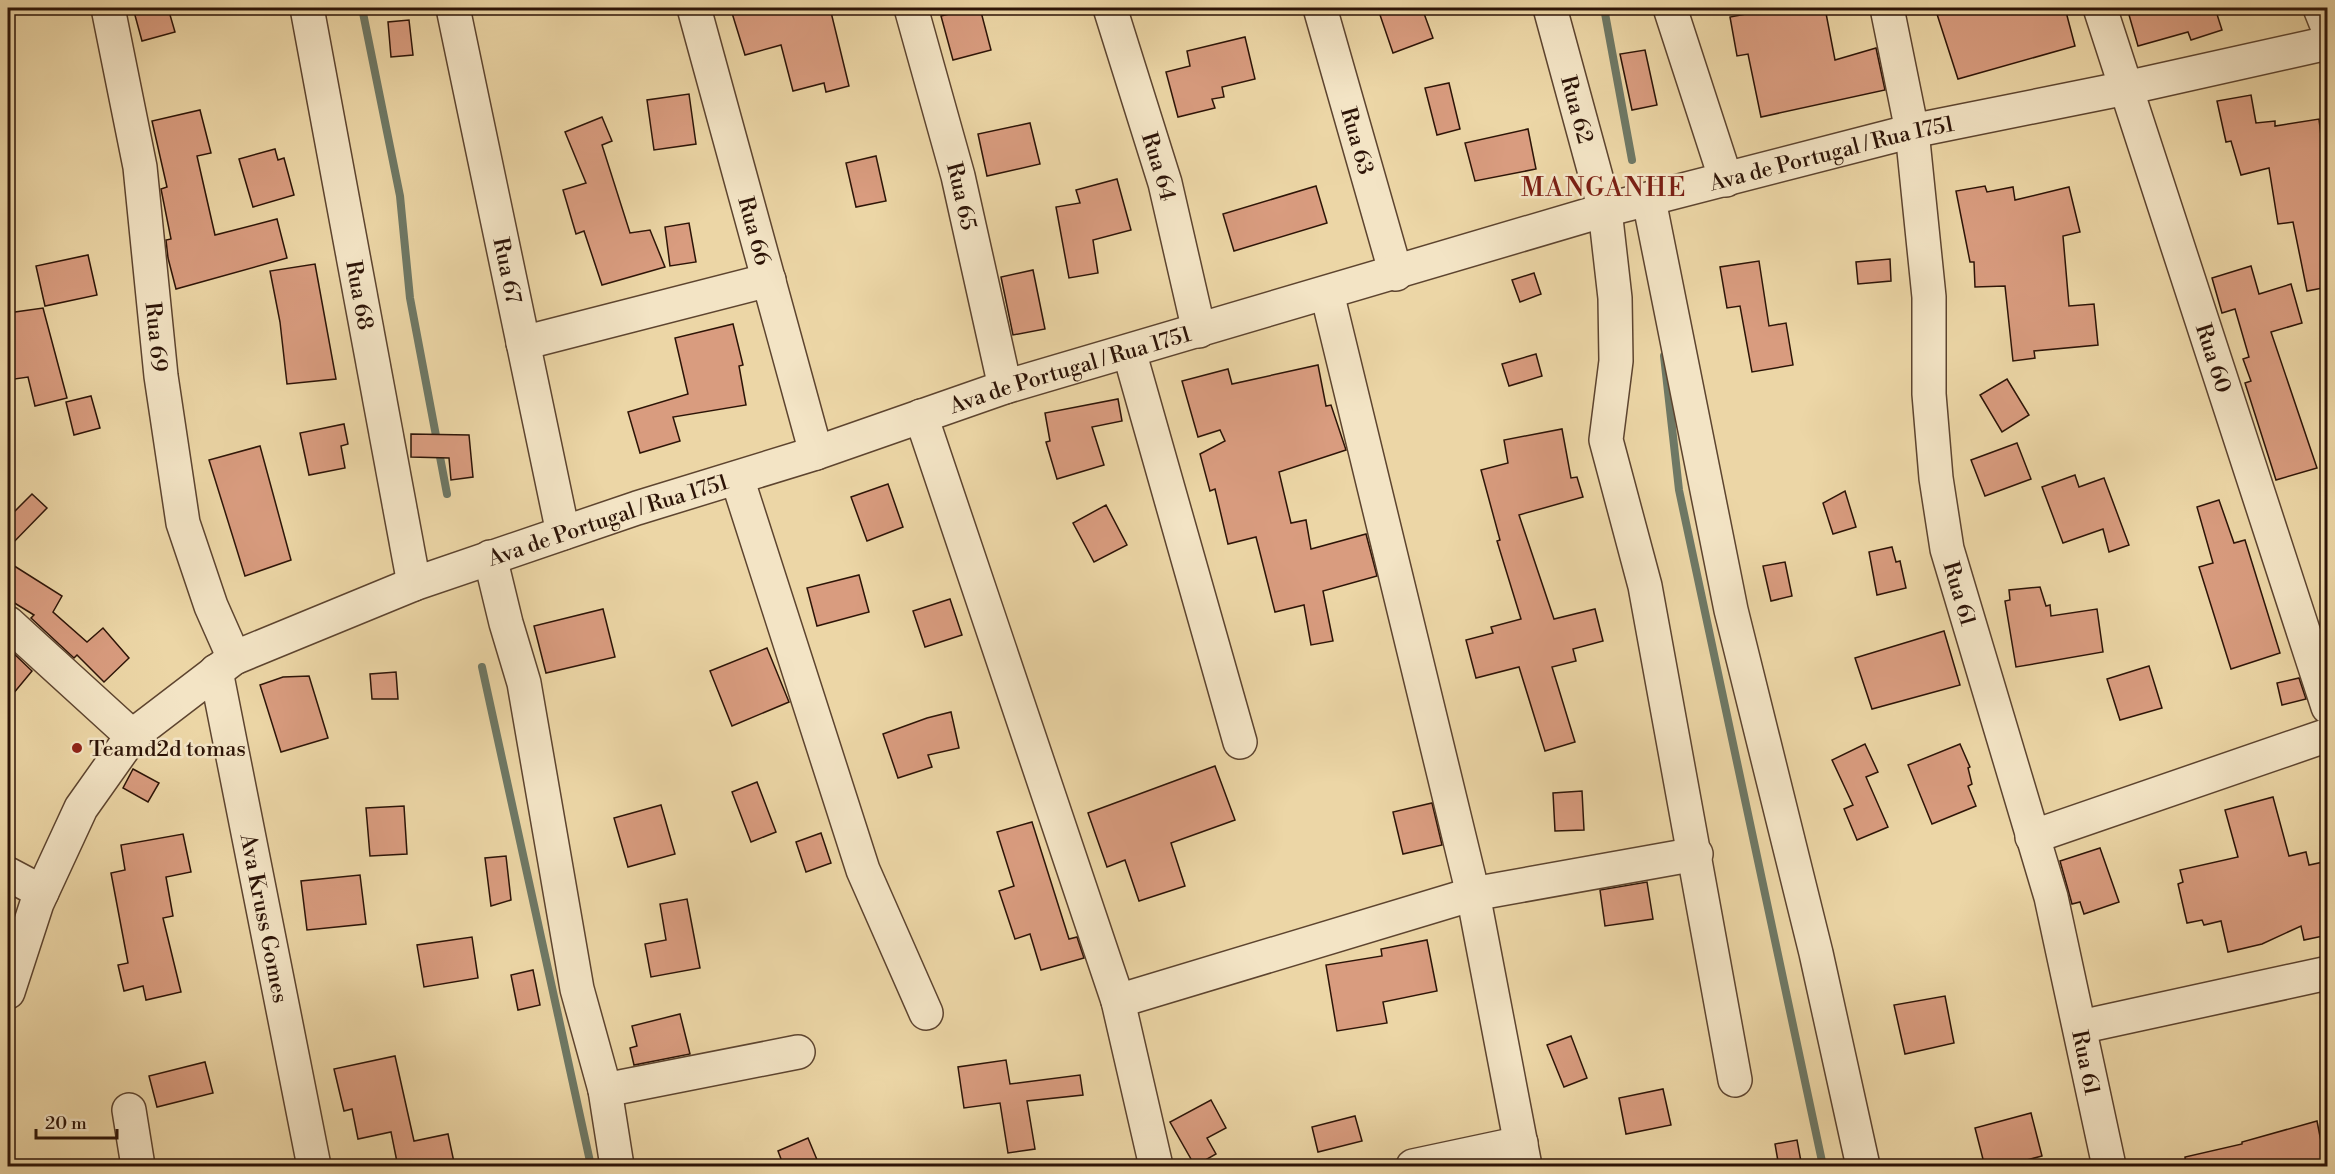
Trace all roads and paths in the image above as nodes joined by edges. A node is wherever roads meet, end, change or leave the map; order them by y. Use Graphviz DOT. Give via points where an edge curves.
graph roads {
  1 [pos="108,8"];
  2 [pos="307,8"];
  3 [pos="453,8"];
  4 [pos="694,8"];
  5 [pos="911,8"];
  6 [pos="1110,8"];
  7 [pos="1320,8"];
  8 [pos="1550,8"];
  9 [pos="1670,8"];
  10 [pos="1887,8"];
  11 [pos="2100,8"];
  12 [pos="2320,8"];
  13 [pos="2328,28"];
  14 [pos="2328,43"];
  15 [pos="2126,88"];
  16 [pos="1912,131"];
  17 [pos="1726,180"];
  18 [pos="1649,200"];
  19 [pos="1605,210"];
  20 [pos="1396,274"];
  21 [pos="769,280"];
  22 [pos="1327,293"];
  23 [pos="1199,331"];
  24 [pos="523,343"];
  25 [pos="1129,351"];
  26 [pos="1005,387"];
  27 [pos="921,416"];
  28 [pos="816,453"];
  29 [pos="737,478"];
  30 [pos="563,533"];
  31 [pos="490,557"];
  32 [pos="414,584"];
  33 [pos="8,623"];
  34 [pos="225,664"];
  35 [pos="2328,707"];
  36 [pos="2328,735"];
  37 [pos="132,736"];
  38 [pos="1239,742"];
  39 [pos="2032,837"];
  40 [pos="1696,854"];
  41 [pos="8,874"];
  42 [pos="42,892"];
  43 [pos="1473,894"];
  44 [pos="2328,973"];
  45 [pos="8,992"];
  46 [pos="1118,1001"];
  47 [pos="926,1013"];
  48 [pos="2080,1027"];
  49 [pos="798,1052"];
  50 [pos="1735,1080"];
  51 [pos="605,1090"];
  52 [pos="129,1110"];
  53 [pos="1523,1155"];
  54 [pos="138,1167"];
  55 [pos="314,1167"];
  56 [pos="617,1167"];
  57 [pos="1156,1167"];
  58 [pos="1413,1167"];
  59 [pos="1863,1167"];
  60 [pos="2109,1167"];
  1 -- 34 [label="street, Rua 69" via="140,167 161,376 183,523 211,606"];
  2 -- 32 [label="street, Rua 68"];
  3 -- 24 [label="street, Rua 67"];
  4 -- 21 [label="street, Rua 66"];
  5 -- 26 [label="street, Rua 65" via="958,176"];
  6 -- 23 [label="street, Rua 64" via="1165,183"];
  7 -- 20 [label="street, Rua 63"];
  8 -- 19 [label="street, Rua 62"];
  9 -- 17 [label="street"];
  10 -- 16 [label="street, Rua 61"];
  11 -- 15 [label="street, Rua 60"];
  12 -- 13 [label="street"];
  14 -- 15 [label="street, Ava de Portugal / Rua 1751"];
  15 -- 16 [label="street, Ava de Portugal / Rua 1751"];
  15 -- 35 [label="street, Rua 60"];
  16 -- 17 [label="street, Ava de Portugal / Rua 1751"];
  16 -- 39 [label="street, Rua 61" via="1929,297 1929,394 1935,468 1947,549"];
  17 -- 18 [label="street, Ava de Portugal / Rua 1751"];
  18 -- 19 [label="street, Ava de Portugal / Rua 1751"];
  18 -- 59 [label="street" via="1731,610 1816,952"];
  19 -- 20 [label="street, Ava de Portugal / Rua 1751"];
  19 -- 40 [label="street, Rua 62" via="1615,298 1616,362 1606,440 1645,586"];
  20 -- 22 [label="street, Ava de Portugal / Rua 1751"];
  21 -- 24 [label="street"];
  21 -- 28 [label="street, Rua 66"];
  22 -- 23 [label="street, Ava de Portugal / Rua 1751"];
  22 -- 43 [label="street"];
  23 -- 25 [label="street, Ava de Portugal / Rua 1751"];
  24 -- 30 [label="street, Rua 67"];
  25 -- 26 [label="street, Ava de Portugal / Rua 1751"];
  25 -- 38 [label="street"];
  26 -- 27 [label="street, Ava de Portugal / Rua 1751"];
  27 -- 28 [label="street, Ava de Portugal / Rua 1751"];
  27 -- 46 [label="street"];
  28 -- 29 [label="street, Ava de Portugal / Rua 1751"];
  29 -- 30 [label="street, Ava de Portugal / Rua 1751"];
  29 -- 47 [label="street" via="863,870"];
  30 -- 31 [label="street, Ava de Portugal / Rua 1751"];
  31 -- 32 [label="street, Ava de Portugal / Rua 1751"];
  31 -- 51 [label="street" via="524,683 577,989"];
  32 -- 34 [label="street, Ava de Portugal / Rua 1751"];
  33 -- 37 [label="street"];
  34 -- 37 [label="street, Ava de Portugal / Rua 1751"];
  34 -- 55 [label="street, Ava Kruss Gomes"];
  36 -- 39 [label="street"];
  37 -- 42 [label="street, Ava de Portugal / Rua 1751" via="81,808"];
  39 -- 48 [label="street, Rua 61"];
  40 -- 43 [label="street"];
  40 -- 50 [label="street, Rua 62"];
  41 -- 42 [label="street"];
  42 -- 45 [label="street, Ava de Portugal / Rua 1751"];
  43 -- 46 [label="street"];
  43 -- 53 [label="street"];
  44 -- 48 [label="street"];
  46 -- 57 [label="street"];
  48 -- 60 [label="street, Rua 61"];
  49 -- 51 [label="street"];
  51 -- 56 [label="street"];
  52 -- 54 [label="street"];
  53 -- 58 [label="street"];
}
